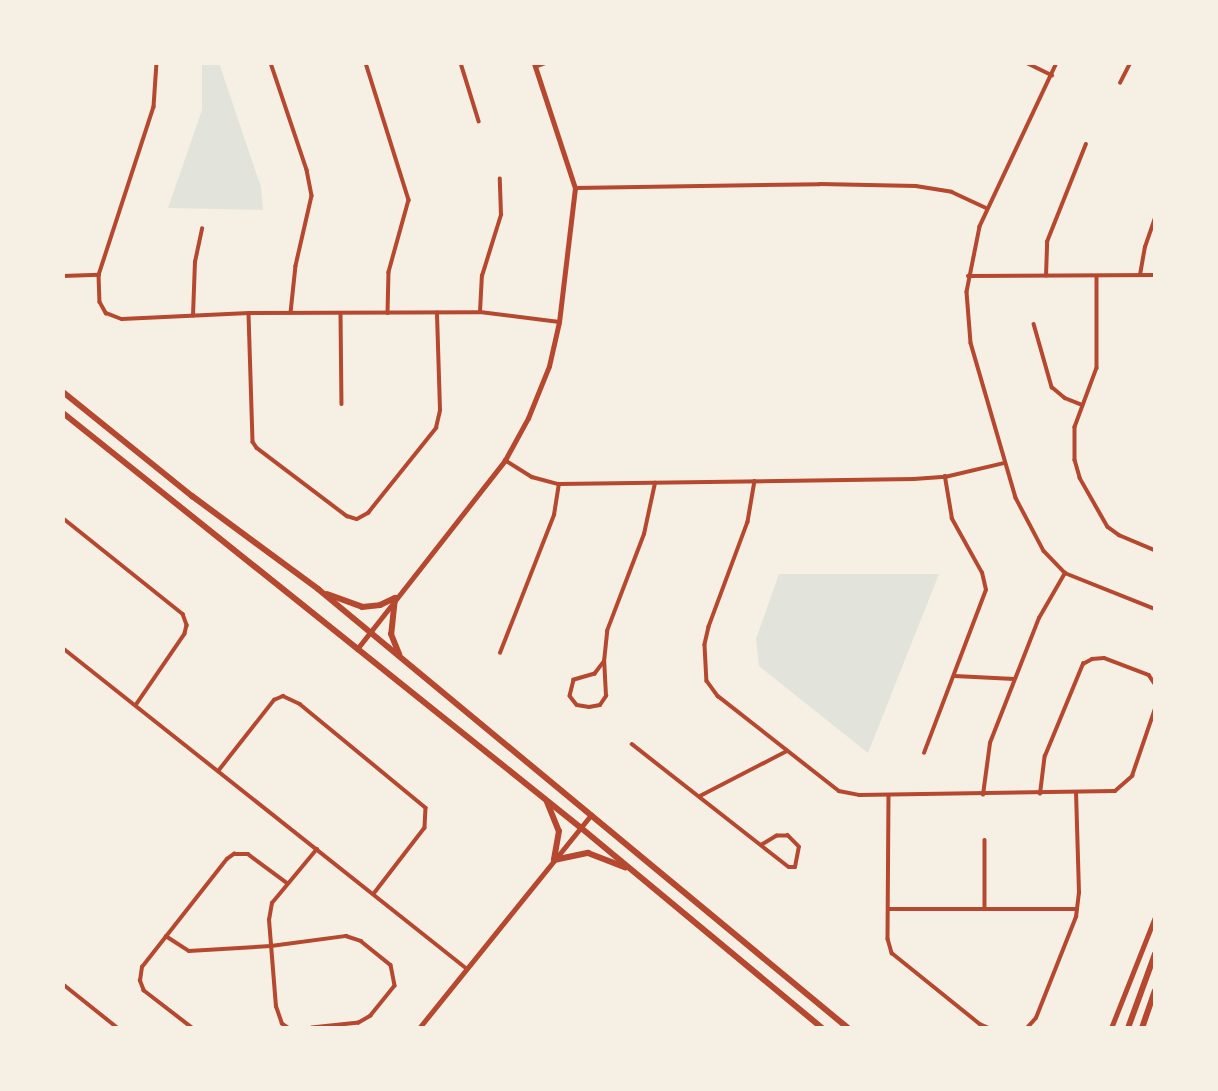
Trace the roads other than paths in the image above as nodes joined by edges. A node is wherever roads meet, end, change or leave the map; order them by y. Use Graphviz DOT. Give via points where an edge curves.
graph roads {
  1 [pos="157,63"];
  2 [pos="271,63"];
  3 [pos="366,63"];
  4 [pos="461,63"];
  5 [pos="546,63"];
  6 [pos="1027,63"];
  7 [pos="1057,63"];
  8 [pos="1130,63"];
  9 [pos="535,65"];
  10 [pos="1052,75"];
  11 [pos="1120,83"];
  12 [pos="479,121"];
  13 [pos="1086,144"];
  14 [pos="500,179"];
  15 [pos="575,188"];
  16 [pos="987,208"];
  17 [pos="1155,218"];
  18 [pos="202,229"];
  19 [pos="99,275"];
  20 [pos="1140,275"];
  21 [pos="1155,275"];
  22 [pos="63,276"];
  23 [pos="968,276"];
  24 [pos="1046,276"];
  25 [pos="1097,276"];
  26 [pos="480,312"];
  27 [pos="249,313"];
  28 [pos="291,313"];
  29 [pos="341,313"];
  30 [pos="388,313"];
  31 [pos="437,313"];
  32 [pos="193,316"];
  33 [pos="558,322"];
  34 [pos="1034,324"];
  35 [pos="63,392"];
  36 [pos="342,404"];
  37 [pos="1082,405"];
  38 [pos="63,413"];
  39 [pos="505,460"];
  40 [pos="1004,463"];
  41 [pos="945,477"];
  42 [pos="754,481"];
  43 [pos="655,483"];
  44 [pos="559,484"];
  45 [pos="63,518"];
  46 [pos="1155,550"];
  47 [pos="1065,573"];
  48 [pos="318,589"];
  49 [pos="395,598"];
  50 [pos="1155,610"];
  51 [pos="370,633"];
  52 [pos="63,648"];
  53 [pos="358,649"];
  54 [pos="500,653"];
  55 [pos="401,657"];
  56 [pos="604,662"];
  57 [pos="954,676"];
  58 [pos="1014,679"];
  59 [pos="1155,684"];
  60 [pos="137,704"];
  61 [pos="1155,709"];
  62 [pos="632,744"];
  63 [pos="787,751"];
  64 [pos="923,753"];
  65 [pos="219,770"];
  66 [pos="1076,793"];
  67 [pos="889,794"];
  68 [pos="1040,794"];
  69 [pos="984,795"];
  70 [pos="700,796"];
  71 [pos="547,800"];
  72 [pos="591,815"];
  73 [pos="580,827"];
  74 [pos="985,839"];
  75 [pos="762,845"];
  76 [pos="317,848"];
  77 [pos="554,860"];
  78 [pos="634,871"];
  79 [pos="287,883"];
  80 [pos="374,894"];
  81 [pos="889,909"];
  82 [pos="985,909"];
  83 [pos="1077,909"];
  84 [pos="1155,917"];
  85 [pos="166,936"];
  86 [pos="271,946"];
  87 [pos="1155,954"];
  88 [pos="466,968"];
  89 [pos="63,984"];
  90 [pos="1155,991"];
  91 [pos="330,1027"];
  92 [pos="118,1028"];
  93 [pos="192,1028"];
  94 [pos="288,1028"];
  95 [pos="312,1028"];
  96 [pos="419,1028"];
  97 [pos="822,1028"];
  98 [pos="848,1028"];
  99 [pos="989,1028"];
  100 [pos="1027,1028"];
  101 [pos="1111,1028"];
  102 [pos="1128,1028"];
  103 [pos="1142,1028"];
  1 -- 19 [label="street" via="154,107"];
  2 -- 28 [label="street" via="312,196"];
  3 -- 30 [label="street" via="409,200 389,272"];
  4 -- 12 [label="street"];
  5 -- 9 [label="street"];
  6 -- 10 [label="street"];
  7 -- 10 [label="street"];
  8 -- 11 [label="street"];
  9 -- 15 [label="street"];
  10 -- 16 [label="street"];
  13 -- 24 [label="street" via="1047,242"];
  14 -- 26 [label="street" via="501,215 482,276"];
  15 -- 16 [label="street" via="916,186 952,192"];
  15 -- 33 [label="street"];
  16 -- 23 [label="street"];
  17 -- 20 [label="street"];
  18 -- 32 [label="street" via="195,262"];
  19 -- 22 [label="street"];
  19 -- 32 [label="street" via="102,308 113,317"];
  20 -- 21 [label="street"];
  20 -- 25 [label="street"];
  23 -- 24 [label="street"];
  23 -- 40 [label="street" via="971,343"];
  24 -- 25 [label="street"];
  25 -- 37 [label="street" via="1098,359"];
  26 -- 31 [label="street"];
  26 -- 33 [label="street"];
  27 -- 28 [label="street"];
  27 -- 31 [label="street" via="253,442 347,516 357,519 368,513 436,428 440,410"];
  27 -- 32 [label="street"];
  28 -- 29 [label="street"];
  29 -- 30 [label="street"];
  29 -- 36 [label="street"];
  30 -- 31 [label="street"];
  33 -- 39 [label="street" via="542,386"];
  34 -- 37 [label="street" via="1052,387"];
  35 -- 48 [label="main road"];
  37 -- 46 [label="street" via="1075,427 1080,478 1108,527"];
  38 -- 53 [label="main road"];
  39 -- 44 [label="street" via="532,477"];
  39 -- 49 [label="street"];
  40 -- 41 [label="street"];
  40 -- 47 [label="street" via="1025,519 1044,551"];
  41 -- 42 [label="street"];
  41 -- 57 [label="street" via="952,519 986,583 984,601"];
  42 -- 43 [label="street"];
  42 -- 63 [label="street" via="748,522 709,627 704,665 707,681 718,696"];
  43 -- 44 [label="street"];
  43 -- 56 [label="street" via="644,534 607,631"];
  44 -- 54 [label="street" via="554,516"];
  45 -- 60 [label="street" via="183,614 185,634"];
  47 -- 50 [label="street"];
  47 -- 58 [label="street" via="1039,618"];
  48 -- 49 [label="main road" via="362,607"];
  48 -- 51 [label="main road"];
  49 -- 51 [label="street"];
  49 -- 55 [label="main road" via="391,634"];
  51 -- 53 [label="street"];
  51 -- 55 [label="main road"];
  52 -- 60 [label="street"];
  53 -- 71 [label="main road"];
  55 -- 72 [label="main road"];
  56 -- 56 [label="street" via="606,696 600,705 577,705 570,696 574,680 595,674"];
  57 -- 58 [label="street"];
  57 -- 64 [label="street"];
  58 -- 69 [label="street" via="987,755"];
  59 -- 68 [label="street" via="1150,675 1104,658 1083,664 1045,755"];
  60 -- 65 [label="street"];
  61 -- 66 [label="street" via="1128,782 1115,791"];
  62 -- 70 [label="street"];
  63 -- 67 [label="street" via="839,791"];
  63 -- 70 [label="street"];
  65 -- 76 [label="street"];
  65 -- 80 [label="street" via="274,700 290,698 310,712 426,808 425,828"];
  66 -- 68 [label="street"];
  66 -- 83 [label="street"];
  67 -- 69 [label="street"];
  67 -- 81 [label="street"];
  68 -- 69 [label="street"];
  70 -- 75 [label="street"];
  71 -- 73 [label="main road"];
  71 -- 77 [label="main road" via="558,831"];
  72 -- 73 [label="street"];
  72 -- 98 [label="main road"];
  73 -- 77 [label="street"];
  73 -- 78 [label="main road"];
  74 -- 82 [label="street"];
  75 -- 75 [label="street" via="789,867 795,867 799,848 788,836 777,836"];
  76 -- 79 [label="street"];
  76 -- 80 [label="street"];
  77 -- 78 [label="main road" via="588,853"];
  77 -- 88 [label="street"];
  78 -- 97 [label="main road"];
  79 -- 85 [label="street" via="248,854 234,854"];
  79 -- 86 [label="street" via="272,903"];
  80 -- 88 [label="street"];
  81 -- 82 [label="street"];
  81 -- 99 [label="street" via="892,953"];
  82 -- 83 [label="street"];
  83 -- 100 [label="street" via="1036,1018"];
  84 -- 101 [label="street"];
  85 -- 86 [label="street" via="189,951"];
  85 -- 93 [label="street" via="142,967 140,981 144,990"];
  86 -- 91 [label="street" via="346,936 361,941 391,965 396,986 371,1016 359,1023"];
  86 -- 94 [label="street" via="276,1007"];
  87 -- 102 [label="main road"];
  88 -- 96 [label="street"];
  89 -- 92 [label="street"];
  90 -- 103 [label="main road"];
  91 -- 95 [label="street"];
}
